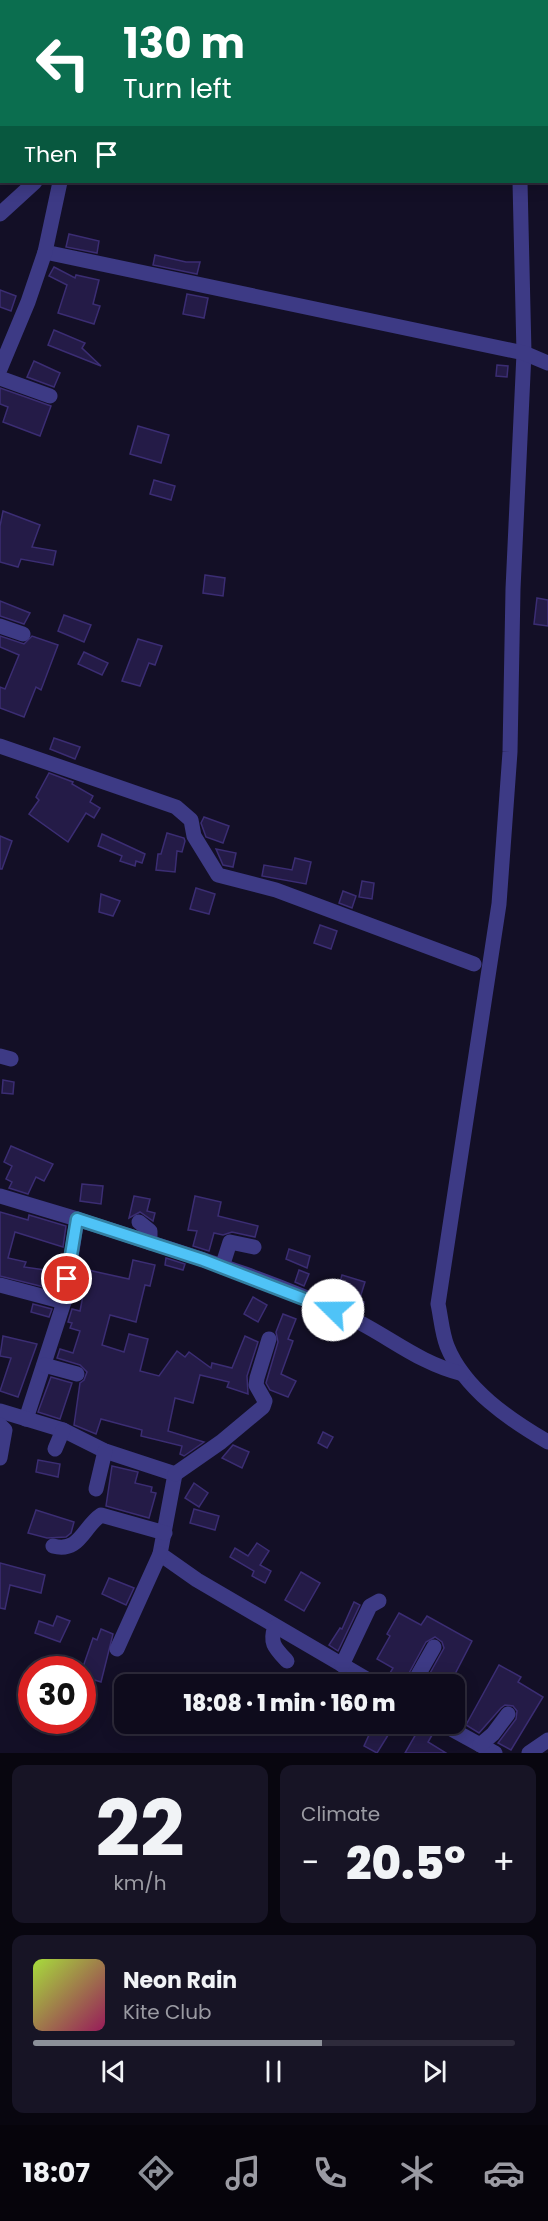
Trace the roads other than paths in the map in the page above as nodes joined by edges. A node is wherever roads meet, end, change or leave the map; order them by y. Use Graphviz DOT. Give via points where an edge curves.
graph roads {
  1 [pos="34,183"];
  2 [pos="60,183"];
  3 [pos="520,183"];
  4 [pos="0,214"];
  5 [pos="45,252"];
  6 [pos="6,338"];
  7 [pos="524,353"];
  8 [pos="548,363"];
  9 [pos="0,369"];
  10 [pos="0,378"];
  11 [pos="51,396"];
  12 [pos="0,626"];
  13 [pos="23,634"];
  14 [pos="0,746"];
  15 [pos="474,964"];
  16 [pos="0,1196"];
  17 [pos="77,1219"];
  18 [pos="139,1222"];
  19 [pos="150,1243"];
  20 [pos="254,1247"];
  21 [pos="222,1267"];
  22 [pos="0,1285"];
  23 [pos="64,1302"];
  24 [pos="269,1339"];
  25 [pos="44,1365"];
  26 [pos="76,1374"];
  27 [pos="463,1374"];
  28 [pos="0,1412"];
  29 [pos="26,1419"];
  30 [pos="0,1425"];
  31 [pos="63,1430"];
  32 [pos="548,1442"];
  33 [pos="55,1449"];
  34 [pos="105,1451"];
  35 [pos="0,1458"];
  36 [pos="175,1474"];
  37 [pos="96,1489"];
  38 [pos="165,1533"];
  39 [pos="53,1546"];
  40 [pos="160,1554"];
  41 [pos="379,1601"];
  42 [pos="275,1627"];
  43 [pos="434,1647"];
  44 [pos="117,1649"];
  45 [pos="287,1661"];
  46 [pos="342,1665"];
  47 [pos="358,1674"];
  48 [pos="419,1674"];
  49 [pos="508,1714"];
  50 [pos="460,1734"];
  51 [pos="548,1740"];
  52 [pos="480,1745"];
  53 [pos="495,1753"];
  54 [pos="529,1753"];
  1 -- 4 [label="street"];
  2 -- 5 [label="street"];
  3 -- 7 [label="street"];
  5 -- 6 [label="street"];
  5 -- 7 [label="street"];
  6 -- 9 [label="street"];
  7 -- 8 [label="street"];
  7 -- 27 [label="street" via="510,752 499,904 438,1304 447,1345"];
  10 -- 11 [label="street"];
  12 -- 13 [label="street"];
  14 -- 15 [label="street" via="176,807 191,820 194,836 218,875 276,890"];
  16 -- 17 [label="street"];
  17 -- 19 [label="street"];
  17 -- 23 [label="street"];
  18 -- 19 [label="street" via="150,1231"];
  19 -- 21 [label="street"];
  20 -- 21 [label="street" via="230,1242"];
  21 -- 27 [label="street" via="350,1317 403,1350 442,1369"];
  22 -- 23 [label="street"];
  23 -- 25 [label="street"];
  24 -- 36 [label="street" via="256,1378 265,1401 263,1407"];
  25 -- 26 [label="street"];
  25 -- 29 [label="street"];
  27 -- 32 [label="street" via="517,1424"];
  28 -- 29 [label="street"];
  29 -- 31 [label="street"];
  30 -- 35 [label="street" via="5,1430"];
  31 -- 33 [label="street"];
  31 -- 34 [label="street"];
  34 -- 36 [label="street"];
  34 -- 37 [label="street"];
  36 -- 38 [label="street"];
  38 -- 39 [label="street" via="101,1515 73,1546"];
  38 -- 40 [label="street"];
  40 -- 42 [label="street"];
  40 -- 44 [label="street"];
  41 -- 46 [label="street" via="370,1606"];
  42 -- 45 [label="street" via="272,1645"];
  42 -- 46 [label="street"];
  43 -- 48 [label="street"];
  46 -- 47 [label="street"];
  49 -- 52 [label="street"];
  50 -- 52 [label="street"];
  51 -- 54 [label="street"];
  52 -- 53 [label="street"];
}
